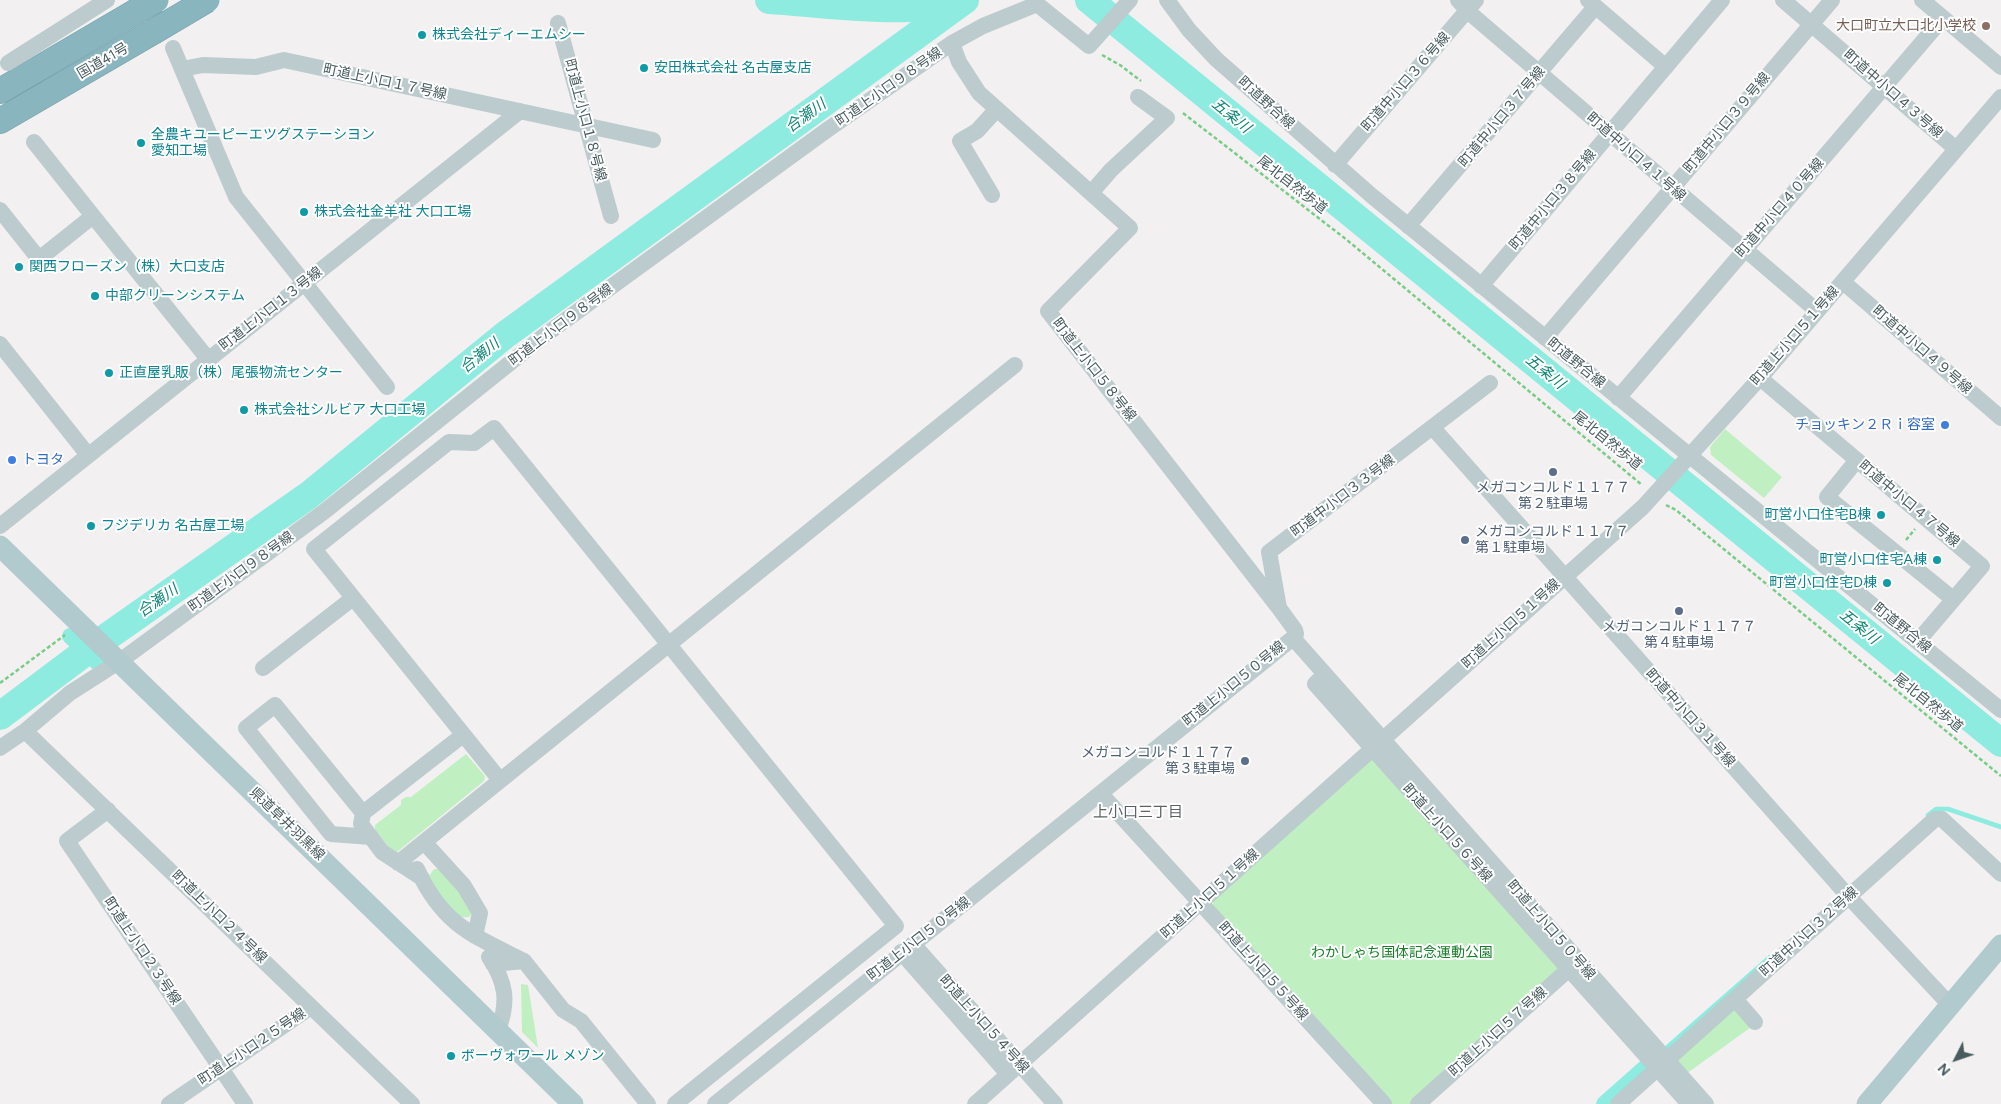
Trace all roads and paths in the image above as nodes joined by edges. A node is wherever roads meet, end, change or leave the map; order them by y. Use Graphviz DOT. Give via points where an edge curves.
graph roads {
  1 [pos="107,0"];
  2 [pos="207,0"];
  3 [pos="1130,0"];
  4 [pos="1166,0"];
  5 [pos="1722,0"];
  6 [pos="1783,0"];
  7 [pos="1832,0"];
  8 [pos="1922,0"];
  9 [pos="1467,3"];
  10 [pos="1592,3"];
  11 [pos="146,6"];
  12 [pos="1943,18"];
  13 [pos="558,23"];
  14 [pos="1812,24"];
  15 [pos="952,43"];
  16 [pos="1093,47"];
  17 [pos="174,48"];
  18 [pos="10,64"];
  19 [pos="1666,67"];
  20 [pos="2001,67"];
  21 [pos="182,69"];
  22 [pos="1539,73"];
  23 [pos="1884,86"];
  24 [pos="1140,89"];
  25 [pos="0,91"];
  26 [pos="2001,97"];
  27 [pos="997,109"];
  28 [pos="520,111"];
  29 [pos="1172,113"];
  30 [pos="0,121"];
  31 [pos="588,125"];
  32 [pos="1609,134"];
  33 [pos="653,140"];
  34 [pos="34,142"];
  35 [pos="1956,149"];
  36 [pos="1335,165"];
  37 [pos="1672,188"];
  38 [pos="1091,193"];
  39 [pos="992,195"];
  40 [pos="0,210"];
  41 [pos="93,216"];
  42 [pos="611,216"];
  43 [pos="1408,226"];
  44 [pos="1744,250"];
  45 [pos="1843,282"];
  46 [pos="304,283"];
  47 [pos="1481,286"];
  48 [pos="1817,311"];
  49 [pos="1545,338"];
  50 [pos="0,344"];
  51 [pos="208,359"];
  52 [pos="1015,365"];
  53 [pos="1760,378"];
  54 [pos="1490,383"];
  55 [pos="387,387"];
  56 [pos="1618,398"];
  57 [pos="2001,418"];
  58 [pos="1433,428"];
  59 [pos="88,454"];
  60 [pos="1687,458"];
  61 [pos="1857,460"];
  62 [pos="1654,496"];
  63 [pos="1924,517"];
  64 [pos="0,526"];
  65 [pos="0,546"];
  66 [pos="1896,553"];
  67 [pos="1564,576"];
  68 [pos="353,598"];
  69 [pos="1953,599"];
  70 [pos="1279,608"];
  71 [pos="81,624"];
  72 [pos="1293,638"];
  73 [pos="1918,641"];
  74 [pos="669,644"];
  75 [pos="120,661"];
  76 [pos="263,668"];
  77 [pos="1326,674"];
  78 [pos="0,682"];
  79 [pos="2001,710"];
  80 [pos="25,731"];
  81 [pos="463,734"];
  82 [pos="1377,744"];
  83 [pos="0,748"];
  84 [pos="2001,776"];
  85 [pos="500,780"];
  86 [pos="1101,794"];
  87 [pos="108,810"];
  88 [pos="363,813"];
  89 [pos="371,837"];
  90 [pos="424,842"];
  91 [pos="404,858"];
  92 [pos="2001,874"];
  93 [pos="1849,897"];
  94 [pos="1201,902"];
  95 [pos="475,936"];
  96 [pos="2001,945"];
  97 [pos="907,948"];
  98 [pos="524,961"];
  99 [pos="493,964"];
  100 [pos="1574,965"];
  101 [pos="1735,999"];
  102 [pos="1950,1005"];
  103 [pos="311,1007"];
  104 [pos="1755,1022"];
  105 [pos="498,1030"];
  106 [pos="1662,1065"];
  107 [pos="220,1069"];
  108 [pos="1014,1069"];
  109 [pos="978,1103"];
  110 [pos="169,1104"];
  111 [pos="244,1104"];
  112 [pos="412,1104"];
  113 [pos="573,1104"];
  114 [pos="648,1104"];
  115 [pos="675,1104"];
  116 [pos="715,1104"];
  117 [pos="1055,1104"];
  118 [pos="1384,1104"];
  119 [pos="1418,1104"];
  120 [pos="1618,1104"];
  121 [pos="1689,1104"];
  122 [pos="1706,1104"];
  123 [pos="1867,1104"];
  1 -- 18 [label="street"];
  2 -- 30 [label="highway, 国道41号, bridge"];
  3 -- 16 [label="street"];
  4 -- 36 [label="street, 町道野合線" via="1216,58"];
  5 -- 19 [label="street, 町道中小口３８号線"];
  6 -- 14 [label="street, 町道中小口４３号線"];
  7 -- 14 [label="street, 町道中小口３９号線"];
  8 -- 12 [label="street"];
  9 -- 22 [label="street, 町道中小口４１号線" via="1471,14"];
  9 -- 36 [label="street, 町道中小口３６号線"];
  10 -- 19 [label="street"];
  10 -- 22 [label="street, 町道中小口３７号線"];
  11 -- 18 [label="highway, 国道41号"];
  12 -- 20 [label="street"];
  12 -- 23 [label="street, 町道中小口４０号線"];
  13 -- 31 [label="street, 町道上小口１８号線"];
  14 -- 23 [label="street, 町道中小口４３号線"];
  14 -- 37 [label="street, 町道中小口３９号線"];
  15 -- 16 [label="street, 町道上小口９８号線" via="1036,4"];
  15 -- 27 [label="street, 町道上小口５８号線" via="959,62 979,93"];
  15 -- 75 [label="street, 町道上小口９８号線" via="546,335 325,511"];
  16 -- 24 [label="path" via="1120,65"];
  17 -- 21 [label="street"];
  18 -- 25 [label="highway, 国道41号"];
  19 -- 32 [label="street, 町道中小口３８号線"];
  21 -- 28 [label="street, 町道上小口１７号線" via="203,65 256,67 284,60"];
  21 -- 46 [label="street" via="236,197"];
  22 -- 32 [label="street, 町道中小口４１号線"];
  22 -- 43 [label="street, 町道中小口３７号線"];
  23 -- 35 [label="street, 町道中小口４３号線"];
  23 -- 44 [label="street, 町道中小口４０号線"];
  24 -- 29 [label="street"];
  26 -- 35 [label="street, 町道上小口５１号線"];
  27 -- 38 [label="street, 町道上小口５８号線"];
  27 -- 39 [label="street" via="977,131 960,142"];
  28 -- 31 [label="street, 町道上小口１７号線"];
  28 -- 46 [label="street, 町道上小口１３号線"];
  29 -- 38 [label="street"];
  29 -- 62 [label="path, 尾北自然歩道" via="1347,240 1642,482 1645,494"];
  31 -- 33 [label="street, 町道上小口１７号線"];
  31 -- 42 [label="street, 町道上小口１８号線"];
  32 -- 37 [label="street, 町道中小口４１号線"];
  32 -- 47 [label="street, 町道中小口３８号線"];
  34 -- 41 [label="street"];
  35 -- 45 [label="street, 町道上小口５１号線"];
  36 -- 43 [label="street, 町道野合線"];
  37 -- 44 [label="street, 町道中小口４１号線"];
  37 -- 49 [label="street, 町道中小口３９号線"];
  38 -- 70 [label="street, 町道上小口５８号線" via="1130,228 1048,311"];
  40 -- 41 [label="street" via="39,259"];
  41 -- 51 [label="street"];
  43 -- 47 [label="street, 町道野合線"];
  44 -- 48 [label="street, 町道中小口４１号線"];
  44 -- 56 [label="street, 町道中小口４０号線"];
  45 -- 48 [label="street, 町道上小口５１号線"];
  45 -- 57 [label="street, 町道中小口４９号線"];
  46 -- 51 [label="street, 町道上小口１３号線"];
  46 -- 55 [label="street"];
  47 -- 49 [label="street, 町道野合線"];
  48 -- 53 [label="street, 町道上小口５１号線"];
  49 -- 56 [label="street, 町道野合線"];
  50 -- 59 [label="street"];
  51 -- 59 [label="street, 町道上小口１３号線"];
  52 -- 74 [label="street"];
  53 -- 60 [label="street, 町道上小口５１号線"];
  53 -- 61 [label="street, 町道中小口４７号線"];
  54 -- 58 [label="street, 町道中小口３３号線"];
  56 -- 60 [label="street, 町道野合線"];
  58 -- 67 [label="street, 町道中小口３１号線"];
  58 -- 70 [label="street, 町道中小口３３号線" via="1269,552"];
  59 -- 64 [label="street, 町道上小口１３号線"];
  60 -- 62 [label="street, 町道上小口５１号線"];
  60 -- 73 [label="street, 町道野合線"];
  61 -- 63 [label="street, 町道中小口４７号線"];
  61 -- 66 [label="street" via="1827,497"];
  62 -- 67 [label="street, 町道上小口５１号線"];
  62 -- 84 [label="path, 尾北自然歩道" via="1657,505 1665,504 1676,510"];
  63 -- 66 [label="path"];
  63 -- 69 [label="street, 町道中小口４７号線" via="1982,566"];
  65 -- 71 [label="main road, 県道草井羽黒線"];
  66 -- 69 [label="street"];
  67 -- 82 [label="street, 町道上小口５１号線"];
  67 -- 93 [label="street, 町道中小口３１号線"];
  68 -- 74 [label="street" via="314,549 450,442 474,443 494,428"];
  68 -- 76 [label="street"];
  68 -- 81 [label="street"];
  69 -- 73 [label="street, 町道中小口４７号線"];
  70 -- 72 [label="street, 町道中小口３３号線" via="1295,630"];
  71 -- 75 [label="main road, 県道草井羽黒線"];
  71 -- 78 [label="path"];
  72 -- 77 [label="street, 町道上小口５０号線"];
  72 -- 86 [label="street, 町道上小口５０号線"];
  73 -- 79 [label="street, 町道野合線"];
  74 -- 85 [label="street"];
  74 -- 115 [label="street" via="896,926"];
  75 -- 80 [label="street, 町道上小口９８号線" via="70,693"];
  75 -- 105 [label="main road, 県道草井羽黒線"];
  77 -- 82 [label="street, 町道上小口５６号線" via="1315,684"];
  80 -- 83 [label="street, 町道上小口９８号線"];
  80 -- 87 [label="street, 町道上小口２４号線"];
  81 -- 85 [label="street"];
  81 -- 88 [label="street"];
  82 -- 94 [label="street, 町道上小口５１号線"];
  82 -- 100 [label="street, 町道上小口５６号線"];
  85 -- 90 [label="street"];
  86 -- 94 [label="street, 町道上小口５５号線"];
  86 -- 97 [label="street, 町道上小口５０号線"];
  87 -- 103 [label="street, 町道上小口２４号線"];
  87 -- 107 [label="street, 町道上小口２３号線" via="67,840"];
  88 -- 89 [label="street" via="361,824"];
  88 -- 89 [label="street" via="275,705 246,728 331,834"];
  89 -- 91 [label="street" via="382,852"];
  90 -- 91 [label="street"];
  90 -- 95 [label="street" via="480,913"];
  91 -- 95 [label="street" via="422,878 439,908"];
  92 -- 93 [label="street, 町道中小口３２号線" via="1942,819 1935,819"];
  93 -- 101 [label="street, 町道中小口３２号線"];
  93 -- 102 [label="street, 町道中小口３１号線"];
  94 -- 108 [label="street, 町道上小口５１号線"];
  94 -- 118 [label="street, 町道上小口５５号線"];
  95 -- 98 [label="street"];
  95 -- 99 [label="street"];
  96 -- 102 [label="main road"];
  97 -- 108 [label="street, 町道上小口５４号線"];
  97 -- 116 [label="street, 町道上小口５０号線"];
  98 -- 99 [label="street"];
  98 -- 114 [label="street" via="563,1010 581,1021"];
  99 -- 105 [label="street" via="505,1001"];
  100 -- 106 [label="street, 町道上小口５６号線"];
  100 -- 119 [label="street, 町道上小口５７号線"];
  101 -- 104 [label="street"];
  101 -- 106 [label="street, 町道中小口３２号線"];
  102 -- 123 [label="main road"];
  103 -- 107 [label="street, 町道上小口２５号線"];
  103 -- 112 [label="street, 町道上小口２４号線"];
  105 -- 113 [label="main road, 県道草井羽黒線"];
  106 -- 120 [label="street, 町道中小口３２号線"];
  106 -- 121 [label="street, 町道上小口５６号線"];
  106 -- 122 [label="street"];
  107 -- 110 [label="street, 町道上小口２５号線"];
  107 -- 111 [label="street, 町道上小口２３号線"];
  108 -- 109 [label="street, 町道上小口５１号線"];
  108 -- 117 [label="street, 町道上小口５４号線"];
}
